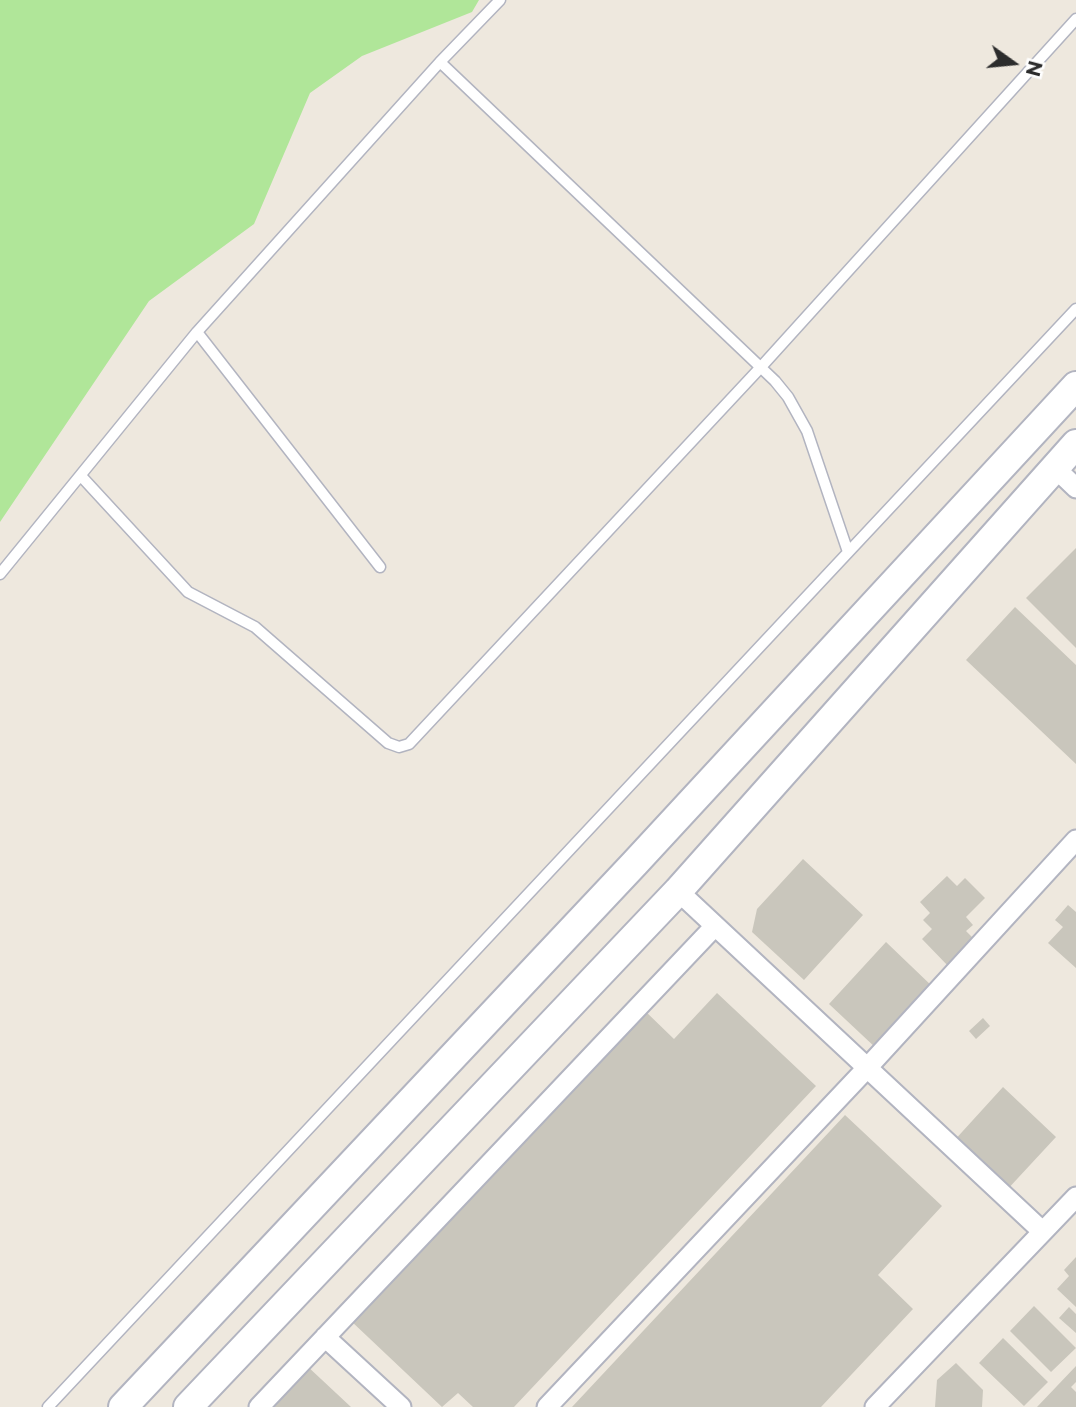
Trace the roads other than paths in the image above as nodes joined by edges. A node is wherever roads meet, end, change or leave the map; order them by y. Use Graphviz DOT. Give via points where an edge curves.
graph roads {
  1 [pos="500,0"];
  2 [pos="1076,19"];
  3 [pos="440,62"];
  4 [pos="1076,309"];
  5 [pos="197,331"];
  6 [pos="761,367"];
  7 [pos="1076,386"];
  8 [pos="1076,444"];
  9 [pos="1054,467"];
  10 [pos="81,476"];
  11 [pos="1076,488"];
  12 [pos="848,552"];
  13 [pos="380,567"];
  14 [pos="0,574"];
  15 [pos="1076,840"];
  16 [pos="678,891"];
  17 [pos="715,926"];
  18 [pos="867,1068"];
  19 [pos="1076,1197"];
  20 [pos="1042,1231"];
  21 [pos="326,1337"];
  22 [pos="48,1407"];
  23 [pos="124,1407"];
  24 [pos="188,1407"];
  25 [pos="259,1407"];
  26 [pos="401,1407"];
  27 [pos="547,1407"];
  28 [pos="875,1407"];
  1 -- 3 [label="lane"];
  2 -- 6 [label="lane"];
  3 -- 5 [label="lane"];
  3 -- 6 [label="lane"];
  4 -- 12 [label="lane"];
  5 -- 10 [label="lane"];
  5 -- 13 [label="lane"];
  6 -- 10 [label="lane" via="404,746 388,743 256,627 178,584"];
  6 -- 12 [label="lane" via="788,397 807,431"];
  7 -- 23 [label="main road"];
  8 -- 9 [label="main road"];
  9 -- 11 [label="street"];
  9 -- 16 [label="main road"];
  10 -- 14 [label="lane"];
  12 -- 22 [label="lane"];
  15 -- 18 [label="street"];
  16 -- 17 [label="street"];
  16 -- 24 [label="main road"];
  17 -- 18 [label="street"];
  17 -- 21 [label="street"];
  18 -- 20 [label="street"];
  18 -- 27 [label="street"];
  19 -- 20 [label="street"];
  20 -- 28 [label="street"];
  21 -- 25 [label="street"];
  21 -- 26 [label="street"];
}
